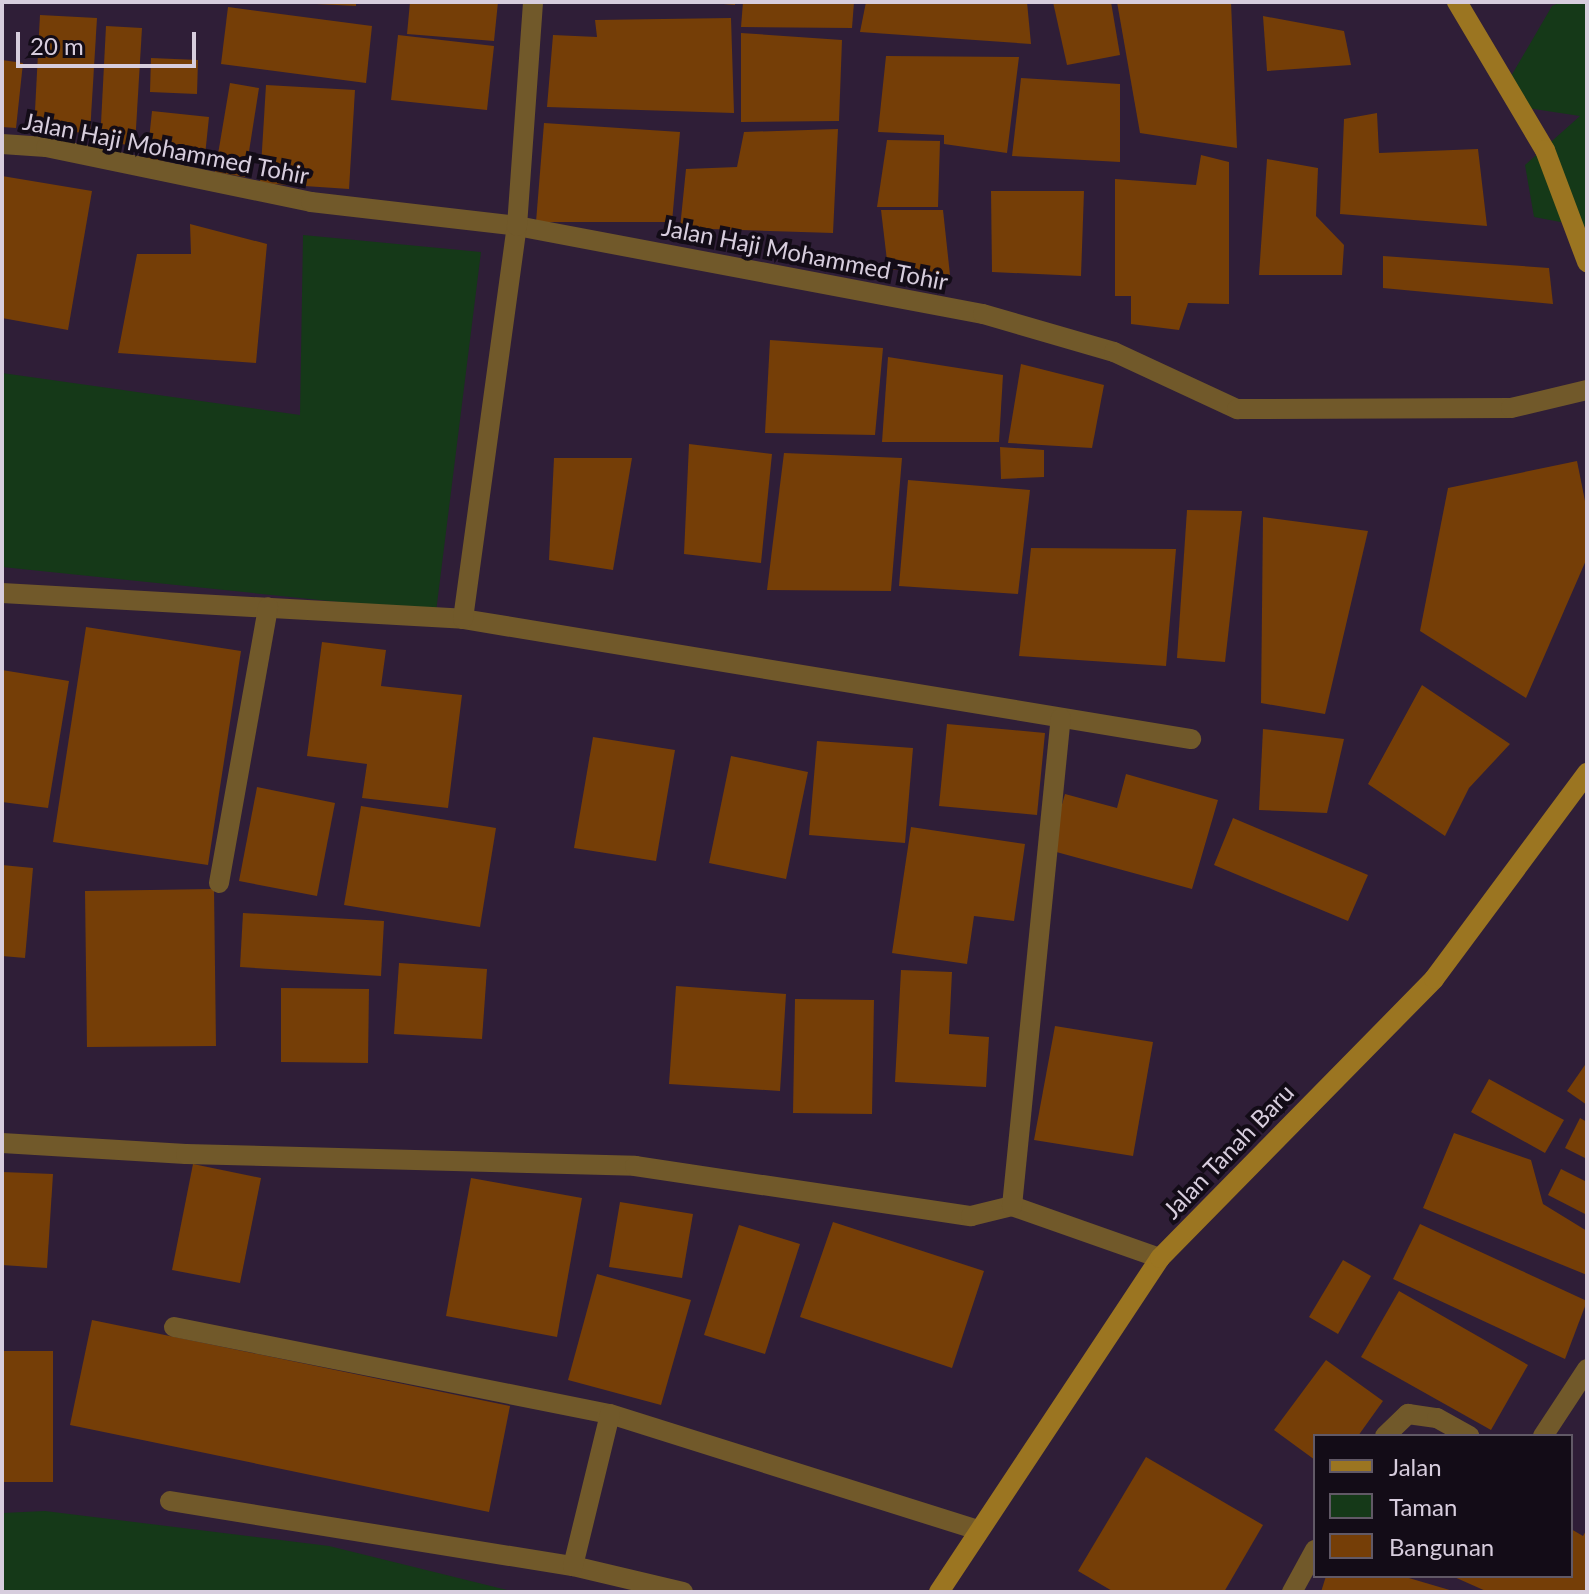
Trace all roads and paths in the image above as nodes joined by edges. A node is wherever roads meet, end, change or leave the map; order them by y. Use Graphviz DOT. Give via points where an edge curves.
graph roads {
  1 [pos="533,2"];
  2 [pos="1457,2"];
  3 [pos="2,144"];
  4 [pos="517,226"];
  5 [pos="1587,262"];
  6 [pos="1587,390"];
  7 [pos="2,593"];
  8 [pos="268,607"];
  9 [pos="463,619"];
  10 [pos="1061,718"];
  11 [pos="1191,739"];
  12 [pos="1587,773"];
  13 [pos="219,883"];
  14 [pos="2,1143"];
  15 [pos="1012,1206"];
  16 [pos="1160,1258"];
  17 [pos="174,1327"];
  18 [pos="1587,1369"];
  19 [pos="610,1414"];
  20 [pos="1387,1434"];
  21 [pos="1465,1434"];
  22 [pos="1544,1434"];
  23 [pos="170,1501"];
  24 [pos="977,1530"];
  25 [pos="1313,1554"];
  26 [pos="573,1566"];
  27 [pos="683,1592"];
  28 [pos="939,1592"];
  29 [pos="1292,1592"];
  1 -- 4 [label="street"];
  2 -- 5 [label="main road" via="1545,150"];
  3 -- 4 [label="street, Jalan Haji Mohammed Tohir" via="46,147 311,202"];
  4 -- 6 [label="street, Jalan Haji Mohammed Tohir" via="983,314 1114,352 1237,409 1511,408"];
  4 -- 9 [label="street"];
  7 -- 8 [label="street"];
  8 -- 9 [label="street"];
  8 -- 13 [label="street"];
  9 -- 10 [label="street"];
  10 -- 11 [label="street"];
  10 -- 15 [label="street"];
  12 -- 16 [label="main road, Jalan Tanah Baru" via="1434,979"];
  14 -- 15 [label="street" via="186,1154 635,1166 971,1216"];
  15 -- 16 [label="street"];
  16 -- 24 [label="main road, Jalan Tanah Baru"];
  17 -- 19 [label="street"];
  18 -- 22 [label="street"];
  19 -- 24 [label="street"];
  19 -- 26 [label="street"];
  20 -- 21 [label="street" via="1408,1414 1437,1418"];
  23 -- 26 [label="street"];
  24 -- 28 [label="main road, Jalan Tanah Baru"];
  25 -- 29 [label="street"];
  26 -- 27 [label="street"];
}
